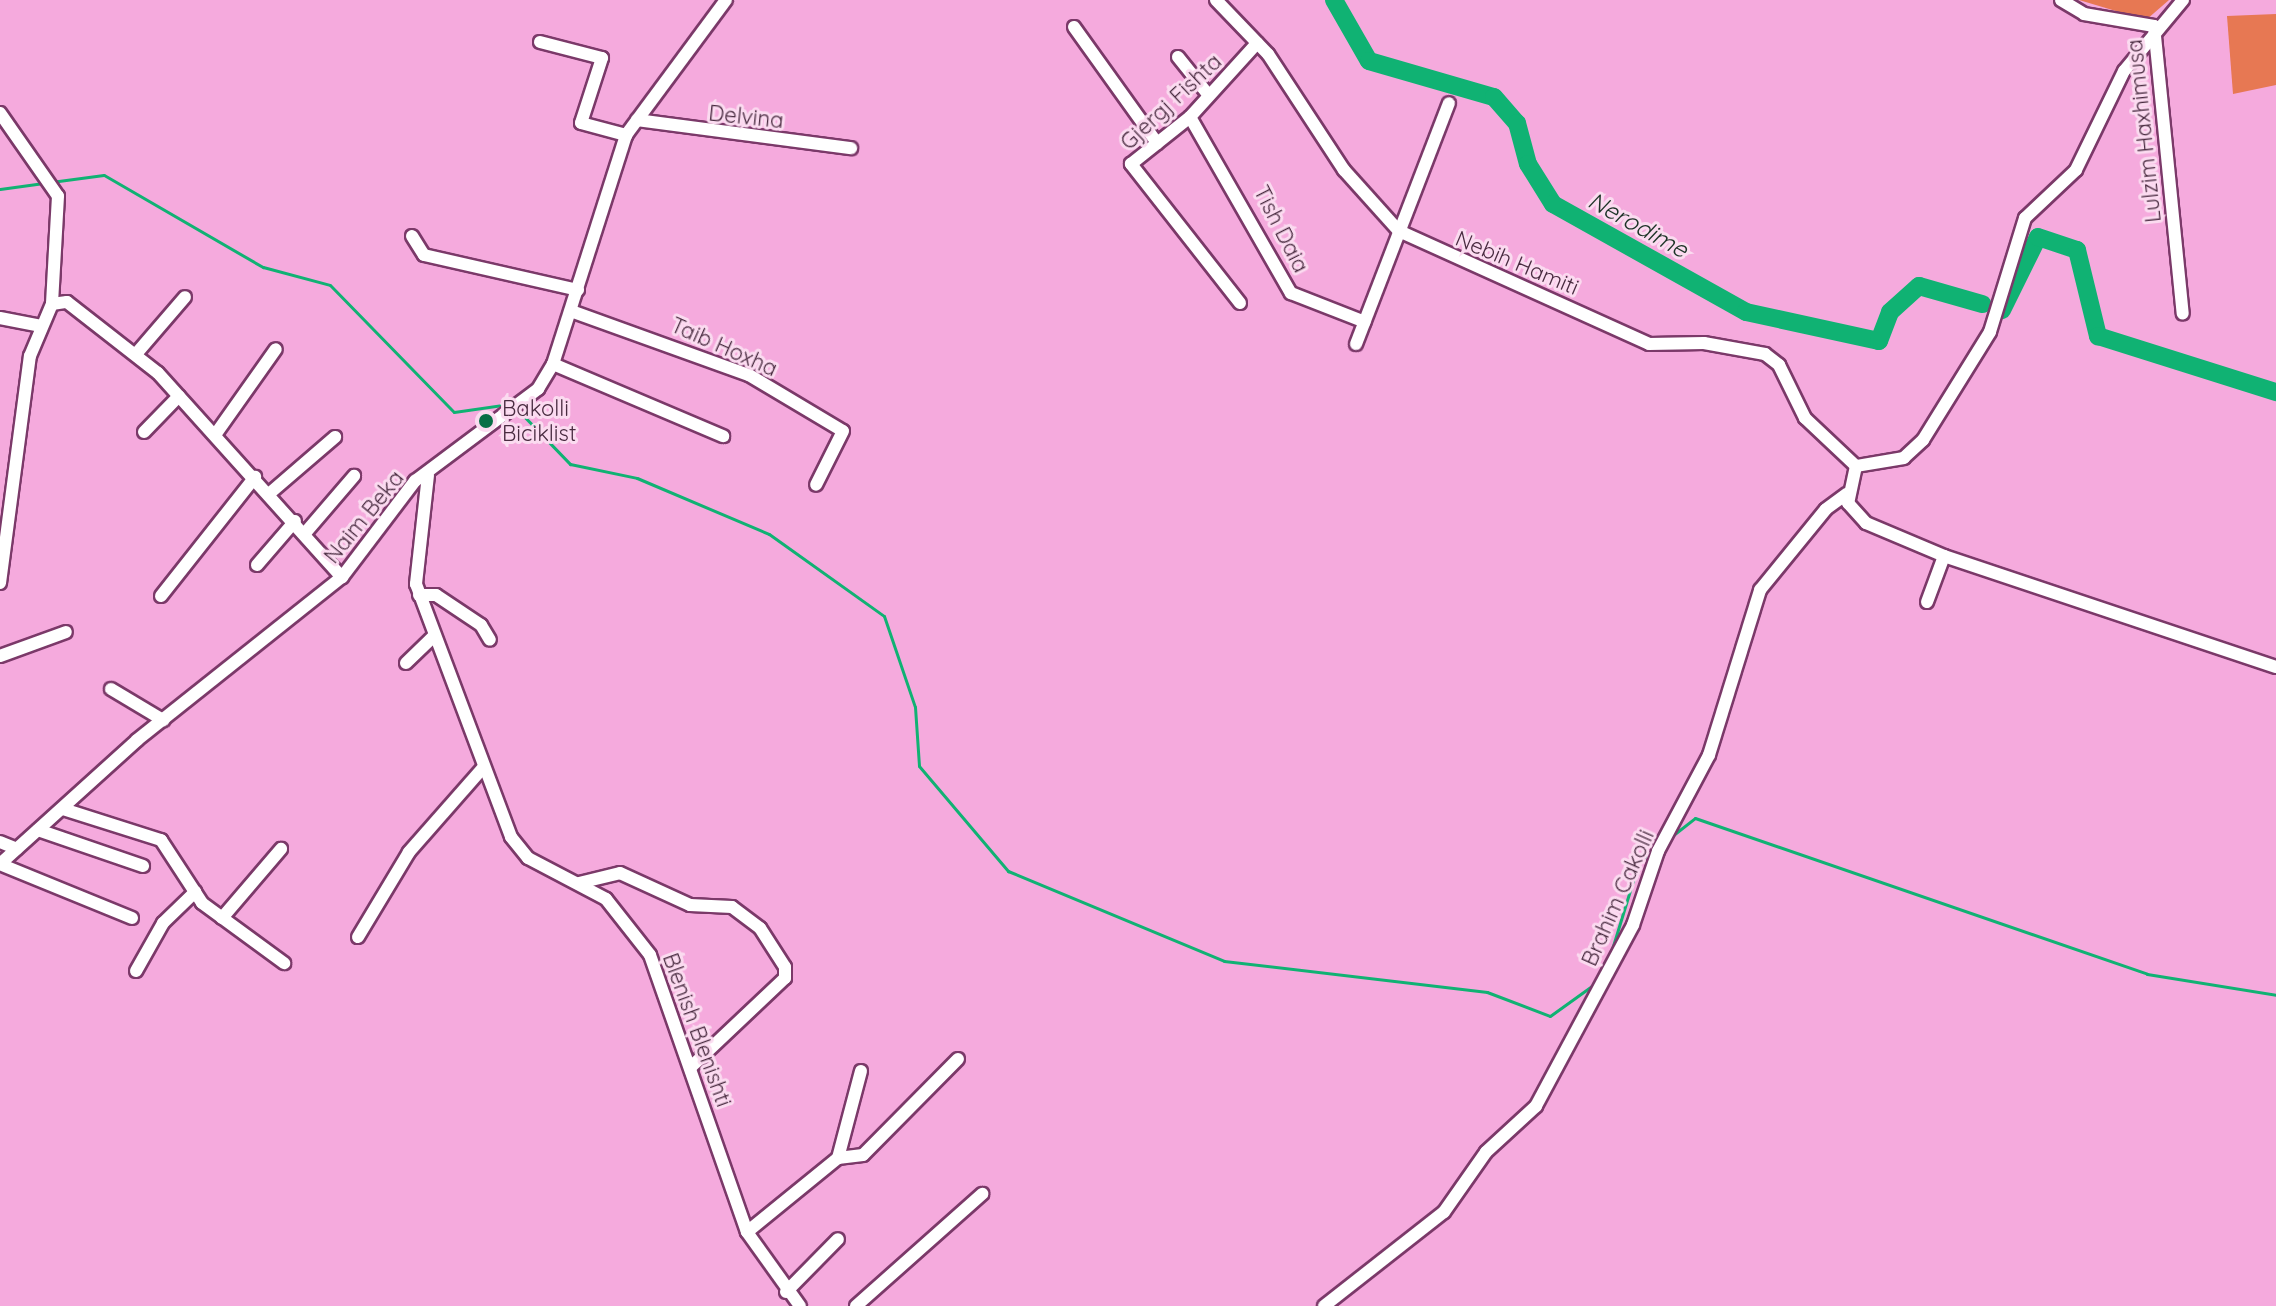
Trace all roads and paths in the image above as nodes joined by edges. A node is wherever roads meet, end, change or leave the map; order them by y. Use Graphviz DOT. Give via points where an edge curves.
graph roads {
  1 [pos="726,0"];
  2 [pos="1216,0"];
  3 [pos="2183,0"];
  4 [pos="2064,1"];
  5 [pos="2154,26"];
  6 [pos="1074,27"];
  7 [pos="540,42"];
  8 [pos="1257,43"];
  9 [pos="1178,57"];
  10 [pos="1206,92"];
  11 [pos="1449,103"];
  12 [pos="0,113"];
  13 [pos="1190,117"];
  14 [pos="637,120"];
  15 [pos="626,135"];
  16 [pos="1157,143"];
  17 [pos="851,148"];
  18 [pos="1399,231"];
  19 [pos="412,236"];
  20 [pos="578,290"];
  21 [pos="185,297"];
  22 [pos="1240,303"];
  23 [pos="52,304"];
  24 [pos="571,311"];
  25 [pos="2183,314"];
  26 [pos="0,318"];
  27 [pos="1365,322"];
  28 [pos="41,326"];
  29 [pos="1356,344"];
  30 [pos="276,349"];
  31 [pos="136,354"];
  32 [pos="553,364"];
  33 [pos="179,396"];
  34 [pos="144,432"];
  35 [pos="215,435"];
  36 [pos="723,436"];
  37 [pos="335,437"];
  38 [pos="1856,466"];
  39 [pos="428,475"];
  40 [pos="354,476"];
  41 [pos="255,477"];
  42 [pos="816,485"];
  43 [pos="270,493"];
  44 [pos="1847,494"];
  45 [pos="295,521"];
  46 [pos="306,532"];
  47 [pos="1944,556"];
  48 [pos="257,565"];
  49 [pos="342,577"];
  50 [pos="0,583"];
  51 [pos="419,595"];
  52 [pos="161,596"];
  53 [pos="1927,602"];
  54 [pos="66,632"];
  55 [pos="434,636"];
  56 [pos="490,640"];
  57 [pos="0,656"];
  58 [pos="406,663"];
  59 [pos="2276,667"];
  60 [pos="111,689"];
  61 [pos="163,720"];
  62 [pos="482,769"];
  63 [pos="63,809"];
  64 [pos="38,830"];
  65 [pos="0,842"];
  66 [pos="17,849"];
  67 [pos="281,849"];
  68 [pos="0,864"];
  69 [pos="143,866"];
  70 [pos="579,883"];
  71 [pos="195,892"];
  72 [pos="132,918"];
  73 [pos="222,918"];
  74 [pos="358,937"];
  75 [pos="284,963"];
  76 [pos="136,971"];
  77 [pos="958,1059"];
  78 [pos="691,1067"];
  79 [pos="861,1071"];
  80 [pos="838,1158"];
  81 [pos="982,1194"];
  82 [pos="747,1232"];
  83 [pos="838,1239"];
  84 [pos="786,1292"];
  85 [pos="800,1306"];
  86 [pos="856,1306"];
  87 [pos="1324,1306"];
  1 -- 14 [label="street, Naim Beka"];
  2 -- 8 [label="street, Nebih Hamiti"];
  3 -- 5 [label="street"];
  4 -- 5 [label="street" via="2084,14"];
  5 -- 25 [label="street, Lulzim Haxhimusa"];
  5 -- 38 [label="street, Lulzim Haxhimusa" via="2081,162 2025,218 1990,332 1923,440 1904,458"];
  6 -- 16 [label="street"];
  7 -- 15 [label="street" via="602,58 581,123"];
  8 -- 10 [label="street, Gjergj Fishta" via="1231,77"];
  8 -- 18 [label="street, Nebih Hamiti" via="1344,170"];
  9 -- 10 [label="street"];
  10 -- 13 [label="street, Gjergj Fishta"];
  11 -- 18 [label="street"];
  12 -- 23 [label="street" via="54,183"];
  13 -- 16 [label="street, Gjergj Fishta"];
  13 -- 27 [label="street, Tish Daia" via="1291,293"];
  14 -- 15 [label="street, Naim Beka"];
  14 -- 17 [label="street, Delvina"];
  15 -- 20 [label="street, Naim Beka"];
  16 -- 22 [label="street, Gjergj Fishta" via="1133,159 1132,169"];
  18 -- 27 [label="street"];
  18 -- 38 [label="street, Nebih Hamiti" via="1649,344 1704,343 1765,354 1779,365 1805,418"];
  19 -- 20 [label="street" via="424,255"];
  20 -- 24 [label="street, Naim Beka"];
  21 -- 31 [label="street"];
  23 -- 28 [label="street"];
  23 -- 31 [label="street" via="80,309"];
  24 -- 32 [label="street, Naim Beka"];
  24 -- 42 [label="street, Taib Hoxha" via="749,375 843,431"];
  26 -- 28 [label="street"];
  27 -- 29 [label="street"];
  28 -- 50 [label="street" via="30,356"];
  30 -- 35 [label="street"];
  31 -- 33 [label="street"];
  32 -- 36 [label="street"];
  32 -- 39 [label="street, Naim Beka" via="538,389"];
  33 -- 34 [label="street"];
  33 -- 35 [label="street"];
  35 -- 41 [label="street"];
  37 -- 43 [label="street"];
  38 -- 44 [label="street"];
  39 -- 49 [label="street, Naim Beka" via="415,481"];
  39 -- 51 [label="street, Blenish Blenishti" via="415,544"];
  40 -- 46 [label="street"];
  41 -- 43 [label="street"];
  41 -- 52 [label="street"];
  43 -- 45 [label="street"];
  44 -- 47 [label="street" via="1866,523"];
  44 -- 87 [label="street, Brahim Cakolli" via="1826,509 1760,590 1751,639 1709,755 1658,851 1633,925 1536,1106 1486,1152 1444,1212"];
  45 -- 46 [label="street"];
  45 -- 48 [label="street"];
  46 -- 49 [label="street"];
  47 -- 53 [label="street"];
  47 -- 59 [label="street"];
  49 -- 61 [label="street, Naim Beka"];
  51 -- 55 [label="street, Blenish Blenishti"];
  51 -- 56 [label="street" via="436,595 481,625"];
  54 -- 57 [label="street"];
  55 -- 58 [label="street"];
  55 -- 62 [label="street, Blenish Blenishti"];
  60 -- 61 [label="street"];
  61 -- 63 [label="street, Naim Beka"];
  62 -- 70 [label="street, Blenish Blenishti" via="528,858"];
  62 -- 74 [label="street" via="409,852"];
  63 -- 64 [label="street, Naim Beka"];
  63 -- 71 [label="street" via="161,840"];
  64 -- 66 [label="street, Naim Beka"];
  64 -- 69 [label="street"];
  65 -- 66 [label="street"];
  66 -- 68 [label="street, Naim Beka"];
  67 -- 73 [label="street"];
  68 -- 72 [label="street, Naim Beka"];
  70 -- 78 [label="street, Blenish Blenishti" via="606,899 650,955"];
  70 -- 78 [label="street" via="620,873 690,905 732,907 760,928 785,967 785,978"];
  71 -- 73 [label="street"];
  71 -- 76 [label="street" via="163,923"];
  73 -- 75 [label="street"];
  77 -- 80 [label="street" via="863,1155"];
  78 -- 82 [label="street, Blenish Blenishti"];
  79 -- 80 [label="street"];
  80 -- 82 [label="street"];
  81 -- 86 [label="street"];
  82 -- 84 [label="street, Blenish Blenishti"];
  83 -- 84 [label="street"];
  84 -- 85 [label="street, Blenish Blenishti"];
}
